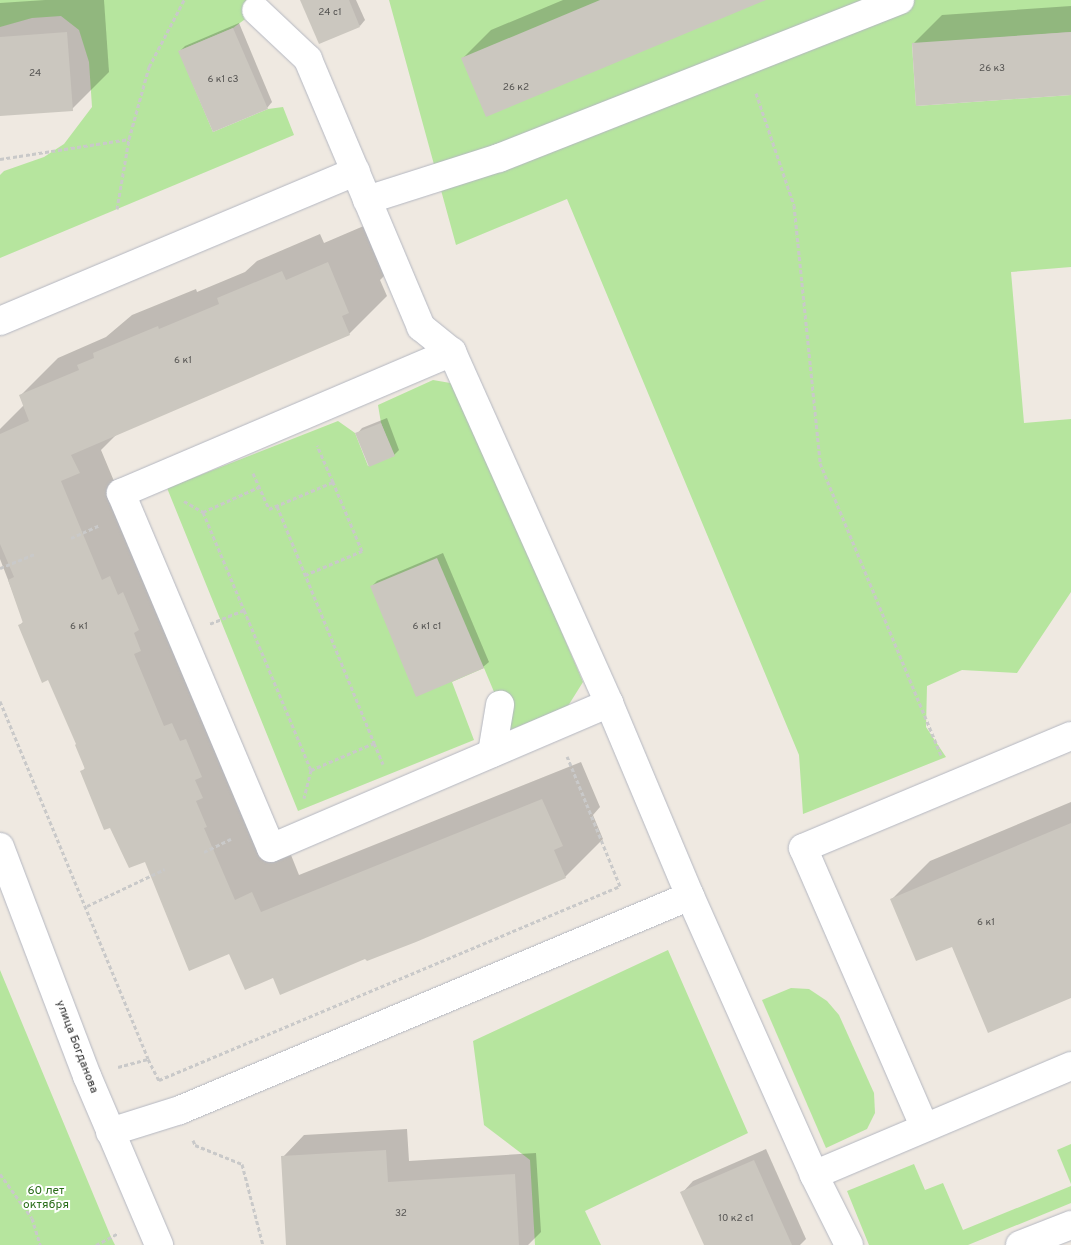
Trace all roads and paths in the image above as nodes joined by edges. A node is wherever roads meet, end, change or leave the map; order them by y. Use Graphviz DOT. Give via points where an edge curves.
graph roads {
  1 [pos="184,0"];
  2 [pos="900,0"];
  3 [pos="256,10"];
  4 [pos="745,60"];
  5 [pos="129,139"];
  6 [pos="0,159"];
  7 [pos="356,171"];
  8 [pos="368,200"];
  9 [pos="117,209"];
  10 [pos="0,321"];
  11 [pos="452,352"];
  12 [pos="304,415"];
  13 [pos="240,442"];
  14 [pos="332,482"];
  15 [pos="276,506"];
  16 [pos="204,512"];
  17 [pos="34,554"];
  18 [pos="0,568"];
  19 [pos="305,575"];
  20 [pos="244,610"];
  21 [pos="182,636"];
  22 [pos="0,701"];
  23 [pos="609,703"];
  24 [pos="500,706"];
  25 [pos="555,726"];
  26 [pos="1071,736"];
  27 [pos="374,743"];
  28 [pos="492,754"];
  29 [pos="311,770"];
  30 [pos="953,785"];
  31 [pos="396,794"];
  32 [pos="240,835"];
  33 [pos="291,839"];
  34 [pos="0,847"];
  35 [pos="204,852"];
  36 [pos="165,869"];
  37 [pos="690,896"];
  38 [pos="86,906"];
  39 [pos="1071,1066"];
  40 [pos="158,1080"];
  41 [pos="180,1110"];
  42 [pos="924,1126"];
  43 [pos="110,1132"];
  44 [pos="0,1174"];
  45 [pos="814,1175"];
  46 [pos="1071,1225"];
  47 [pos="122,1232"];
  48 [pos="40,1245"];
  49 [pos="96,1245"];
  50 [pos="158,1245"];
  51 [pos="263,1245"];
  52 [pos="849,1245"];
  53 [pos="1020,1245"];
  1 -- 5 [label="path" via="149,67"];
  2 -- 4 [label="street"];
  3 -- 7 [label="street" via="308,59"];
  4 -- 8 [label="street" via="499,158"];
  4 -- 30 [label="path" via="794,205 820,463"];
  5 -- 6 [label="path"];
  5 -- 9 [label="path"];
  7 -- 8 [label="street"];
  7 -- 10 [label="street"];
  8 -- 11 [label="street" via="421,327"];
  11 -- 12 [label="street"];
  11 -- 23 [label="street"];
  12 -- 13 [label="street"];
  12 -- 14 [label="path"];
  13 -- 15 [label="path" via="269,509"];
  13 -- 21 [label="street" via="121,493"];
  14 -- 15 [label="path"];
  14 -- 19 [label="path" via="362,551"];
  15 -- 19 [label="path"];
  16 -- 20 [label="path"];
  17 -- 18 [label="path"];
  19 -- 27 [label="path"];
  20 -- 21 [label="path"];
  20 -- 29 [label="path"];
  21 -- 33 [label="street" via="271,848"];
  22 -- 38 [label="path"];
  23 -- 25 [label="street"];
  23 -- 37 [label="street"];
  24 -- 28 [label="street"];
  25 -- 28 [label="street"];
  25 -- 40 [label="path" via="620,886"];
  26 -- 30 [label="street"];
  27 -- 29 [label="path"];
  27 -- 31 [label="path"];
  28 -- 31 [label="street"];
  29 -- 33 [label="path"];
  30 -- 42 [label="street" via="803,848"];
  31 -- 33 [label="street"];
  32 -- 35 [label="path"];
  34 -- 43 [label="street, улица Богданова"];
  36 -- 38 [label="path"];
  37 -- 41 [label="street"];
  37 -- 45 [label="street"];
  38 -- 40 [label="path"];
  39 -- 42 [label="street"];
  40 -- 41 [label="path"];
  41 -- 43 [label="street"];
  41 -- 51 [label="path" via="196,1146 242,1164"];
  42 -- 45 [label="street"];
  43 -- 50 [label="street, улица Богданова"];
  44 -- 48 [label="path" via="32,1218"];
  45 -- 52 [label="street"];
  46 -- 53 [label="street"];
  47 -- 49 [label="path"];
}
